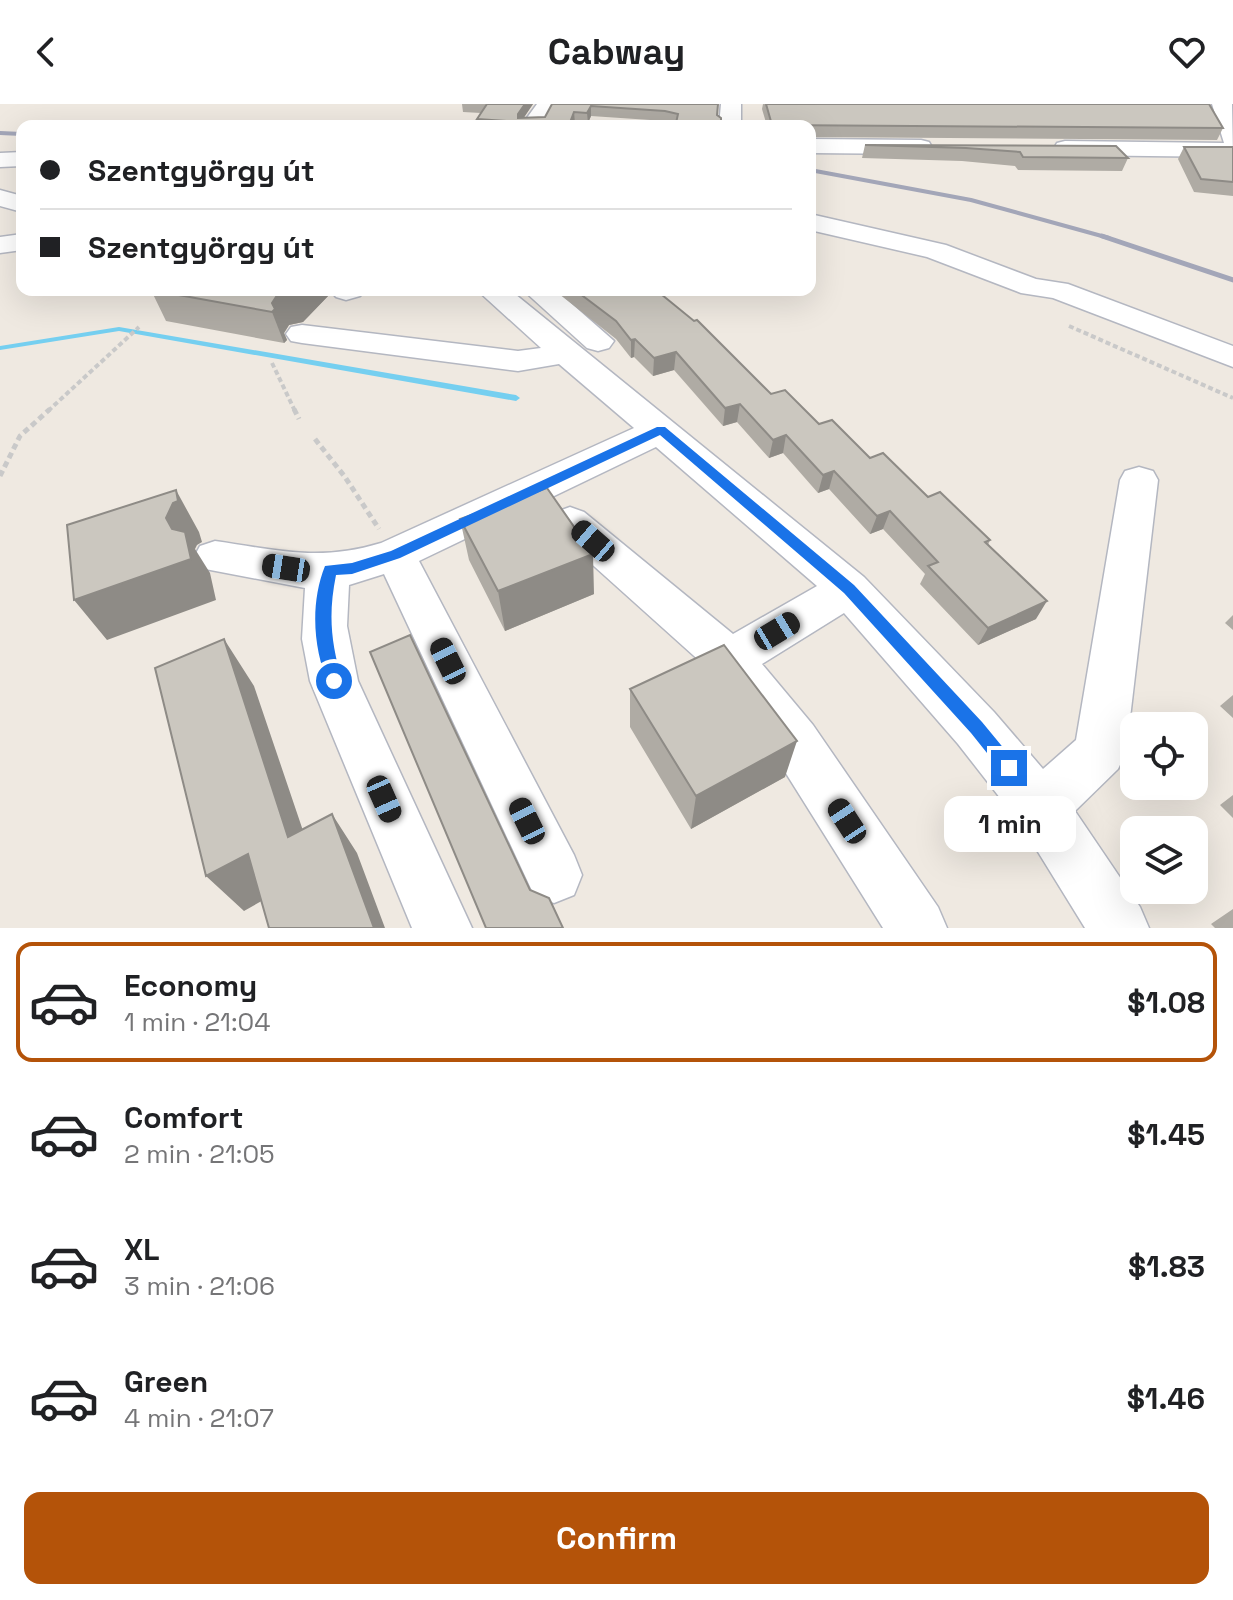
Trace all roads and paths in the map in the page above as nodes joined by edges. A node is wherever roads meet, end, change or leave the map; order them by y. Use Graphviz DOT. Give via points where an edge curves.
graph roads {
  1 [pos="1222,104"];
  2 [pos="1233,140"];
  3 [pos="816,146"];
  4 [pos="946,147"];
  5 [pos="1037,148"];
  6 [pos="1233,150"];
  7 [pos="816,223"];
  8 [pos="1044,288"];
  9 [pos="500,296"];
  10 [pos="545,296"];
  11 [pos="139,327"];
  12 [pos="1233,332"];
  13 [pos="302,334"];
  14 [pos="566,349"];
  15 [pos="1233,357"];
  16 [pos="272,363"];
  17 [pos="631,370"];
  18 [pos="1233,377"];
  19 [pos="299,419"];
  20 [pos="661,430"];
  21 [pos="315,439"];
  22 [pos="0,476"];
  23 [pos="1139,480"];
  24 [pos="570,522"];
  25 [pos="395,554"];
  26 [pos="215,557"];
  27 [pos="330,570"];
  28 [pos="849,589"];
  29 [pos="730,659"];
  30 [pos="1041,807"];
  31 [pos="554,875"];
  32 [pos="442,928"];
  33 [pos="917,928"];
  34 [pos="1119,928"];
  1 -- 2 [label="street"];
  3 -- 4 [label="street"];
  5 -- 6 [label="street"];
  7 -- 8 [label="street" via="936,251"];
  8 -- 12 [label="street"];
  8 -- 15 [label="street"];
  8 -- 18 [label="street" via="1048,300"];
  9 -- 14 [label="street"];
  10 -- 17 [label="street"];
  11 -- 22 [label="path" via="20,436"];
  13 -- 14 [label="street" via="518,361"];
  14 -- 20 [label="street"];
  16 -- 19 [label="path"];
  20 -- 25 [label="street"];
  20 -- 28 [label="street"];
  21 -- 25 [label="path"];
  23 -- 30 [label="street" via="1100,752"];
  24 -- 29 [label="street"];
  25 -- 27 [label="street"];
  25 -- 31 [label="street"];
  26 -- 27 [label="street" via="310,572"];
  27 -- 32 [label="street" via="323,641 334,681"];
  28 -- 29 [label="street"];
  28 -- 30 [label="street"];
  29 -- 33 [label="street" via="795,742"];
  30 -- 34 [label="street"];
}
